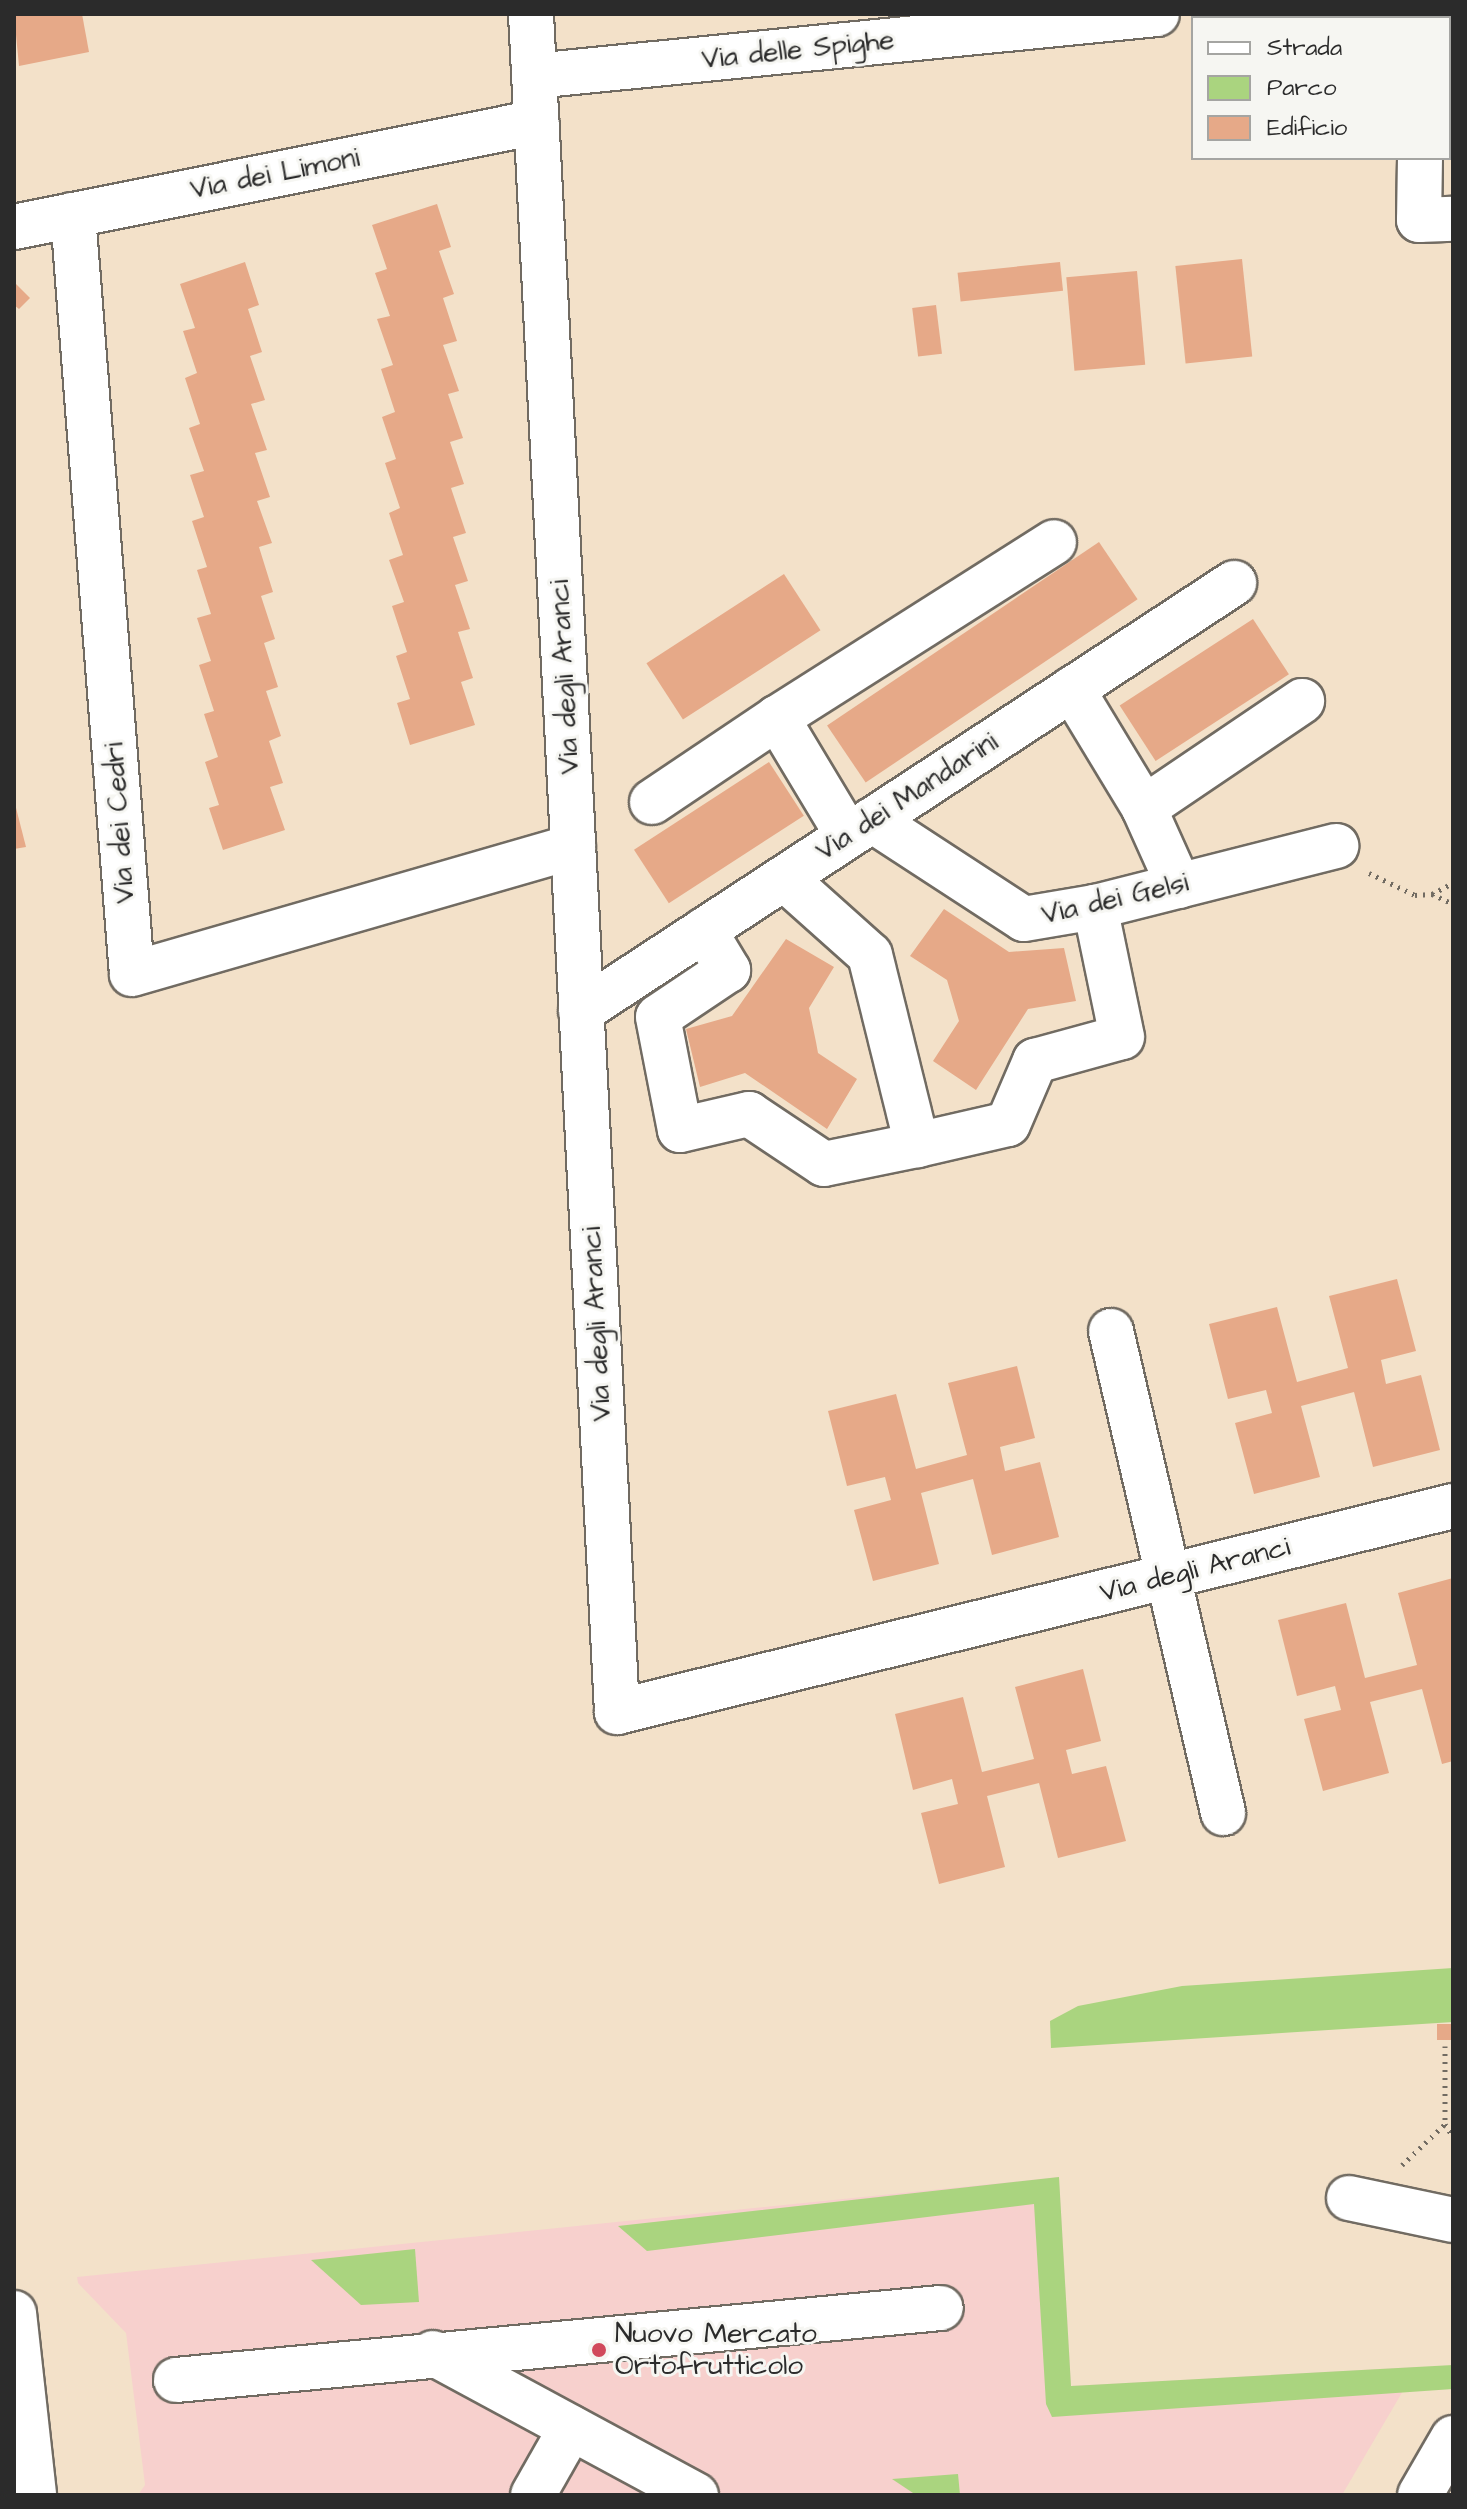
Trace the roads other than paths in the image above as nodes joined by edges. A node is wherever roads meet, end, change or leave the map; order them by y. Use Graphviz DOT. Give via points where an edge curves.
graph roads {
  1 [pos="531,14"];
  2 [pos="1157,14"];
  3 [pos="947,24"];
  4 [pos="534,76"];
  5 [pos="537,122"];
  6 [pos="1420,160"];
  7 [pos="73,215"];
  8 [pos="1453,219"];
  9 [pos="14,227"];
  10 [pos="1054,542"];
  11 [pos="1234,583"];
  12 [pos="1072,689"];
  13 [pos="1302,701"];
  14 [pos="777,718"];
  15 [pos="652,802"];
  16 [pos="1144,808"];
  17 [pos="860,828"];
  18 [pos="1336,846"];
  19 [pos="573,847"];
  20 [pos="784,878"];
  21 [pos="1179,886"];
  22 [pos="1095,907"];
  23 [pos="704,930"];
  24 [pos="581,1011"];
  25 [pos="917,1145"];
  26 [pos="1111,1331"];
  27 [pos="1453,1506"];
  28 [pos="1169,1576"];
  29 [pos="1223,1813"];
  30 [pos="1349,2198"];
  31 [pos="1453,2220"];
  32 [pos="941,2308"];
  33 [pos="14,2313"];
  34 [pos="433,2353"];
  35 [pos="176,2380"];
  36 [pos="571,2428"];
  37 [pos="1453,2438"];
  38 [pos="34,2495"];
  39 [pos="533,2495"];
  40 [pos="696,2495"];
  41 [pos="1420,2495"];
  1 -- 4 [label="street, Via degli Aranci"];
  2 -- 3 [label="street, Via delle Spighe"];
  3 -- 4 [label="street, Via delle Spighe"];
  4 -- 5 [label="street, Via degli Aranci"];
  5 -- 7 [label="street, Via dei Limoni"];
  5 -- 19 [label="street, Via degli Aranci"];
  6 -- 8 [label="street" via="1419,220"];
  7 -- 9 [label="street, Via dei Limoni"];
  7 -- 19 [label="street, Via dei Cedri" via="132,974"];
  10 -- 14 [label="street"];
  11 -- 12 [label="street, Via dei Mandarini"];
  12 -- 16 [label="street"];
  12 -- 17 [label="street, Via dei Mandarini"];
  13 -- 16 [label="street"];
  14 -- 15 [label="street"];
  14 -- 17 [label="street"];
  16 -- 21 [label="street"];
  17 -- 20 [label="street, Via dei Mandarini"];
  17 -- 22 [label="street, Via dei Gelsi" via="1024,919"];
  18 -- 21 [label="street, Via dei Gelsi"];
  19 -- 24 [label="street, Via degli Aranci"];
  20 -- 23 [label="street, Via dei Mandarini"];
  20 -- 25 [label="street" via="870,955"];
  21 -- 22 [label="street, Via dei Gelsi"];
  22 -- 25 [label="street" via="1122,1037 1035,1061 1008,1124"];
  23 -- 24 [label="street, Via dei Mandarini"];
  23 -- 25 [label="street" via="728,970 658,1017 680,1130 749,1114 824,1164"];
  24 -- 28 [label="street, Via degli Aranci" via="617,1712"];
  26 -- 28 [label="street"];
  27 -- 28 [label="street, Via degli Aranci"];
  28 -- 29 [label="street"];
  30 -- 31 [label="street"];
  32 -- 34 [label="street"];
  33 -- 38 [label="street"];
  34 -- 35 [label="street"];
  34 -- 36 [label="street"];
  36 -- 39 [label="street"];
  36 -- 40 [label="street"];
  37 -- 41 [label="street"];
}
